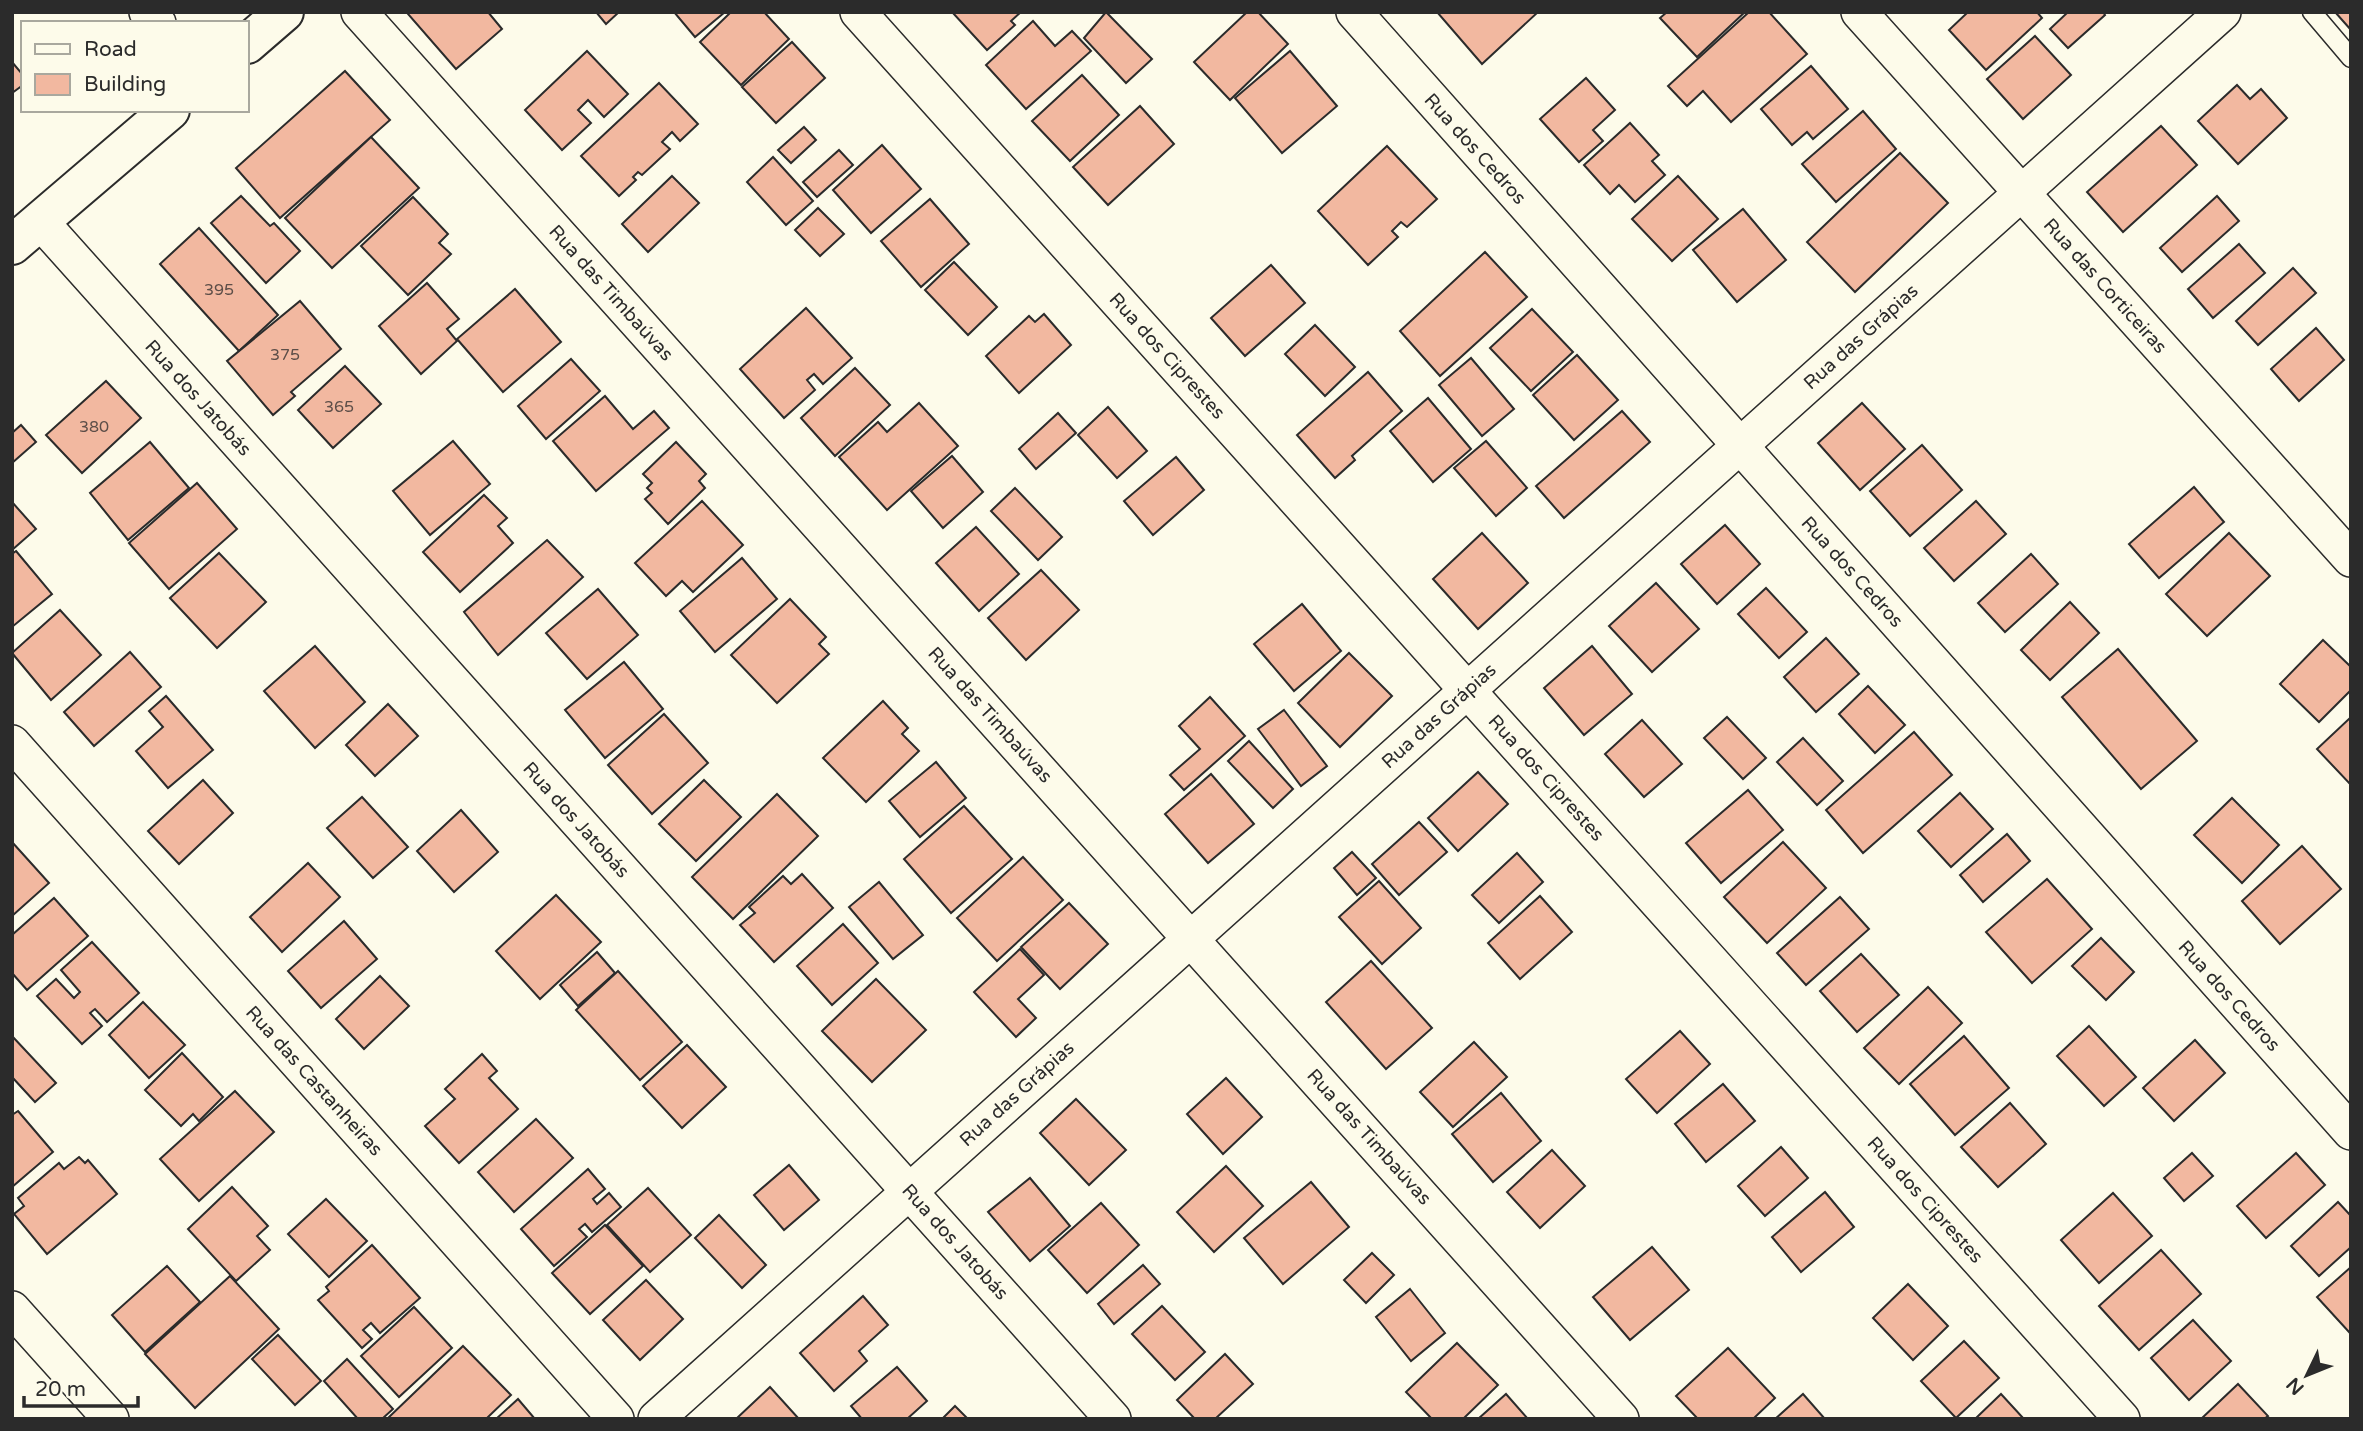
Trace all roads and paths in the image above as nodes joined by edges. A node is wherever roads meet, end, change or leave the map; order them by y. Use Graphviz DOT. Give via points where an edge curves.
graph roads {
  1 [pos="284,12"];
  2 [pos="359,12"];
  3 [pos="858,12"];
  4 [pos="1354,12"];
  5 [pos="1859,12"];
  6 [pos="2223,12"];
  7 [pos="2312,12"];
  8 [pos="248,43"];
  9 [pos="2351,58"];
  10 [pos="168,112"];
  11 [pos="2021,193"];
  12 [pos="26,233"];
  13 [pos="1740,446"];
  14 [pos="2351,559"];
  15 [pos="1468,690"];
  16 [pos="12,743"];
  17 [pos="1191,939"];
  18 [pos="2351,1132"];
  19 [pos="909,1192"];
  20 [pos="12,1310"];
  21 [pos="111,1419"];
  22 [pos="617,1419"];
  23 [pos="656,1419"];
  24 [pos="1113,1419"];
  25 [pos="1621,1419"];
  26 [pos="2122,1419"];
  1 -- 8 [label="main road"];
  2 -- 17 [label="street, Rua das Timbaúvas"];
  3 -- 15 [label="street, Rua dos Ciprestes"];
  4 -- 13 [label="street, Rua dos Cedros"];
  5 -- 11 [label="street, Rua das Corticeiras"];
  6 -- 11 [label="street, Rua das Grápias"];
  7 -- 9 [label="lane"];
  10 -- 12 [label="main road"];
  11 -- 13 [label="street, Rua das Grápias"];
  11 -- 14 [label="street, Rua das Corticeiras"];
  12 -- 19 [label="street, Rua dos Jatobás"];
  13 -- 15 [label="street, Rua das Grápias"];
  13 -- 18 [label="street, Rua dos Cedros"];
  15 -- 17 [label="street, Rua das Grápias"];
  15 -- 26 [label="street, Rua dos Ciprestes"];
  16 -- 22 [label="street, Rua das Castanheiras"];
  17 -- 19 [label="street, Rua das Grápias"];
  17 -- 25 [label="street, Rua das Timbaúvas"];
  19 -- 23 [label="street, Rua das Grápias"];
  19 -- 24 [label="street, Rua dos Jatobás"];
  20 -- 21 [label="street"];
}
